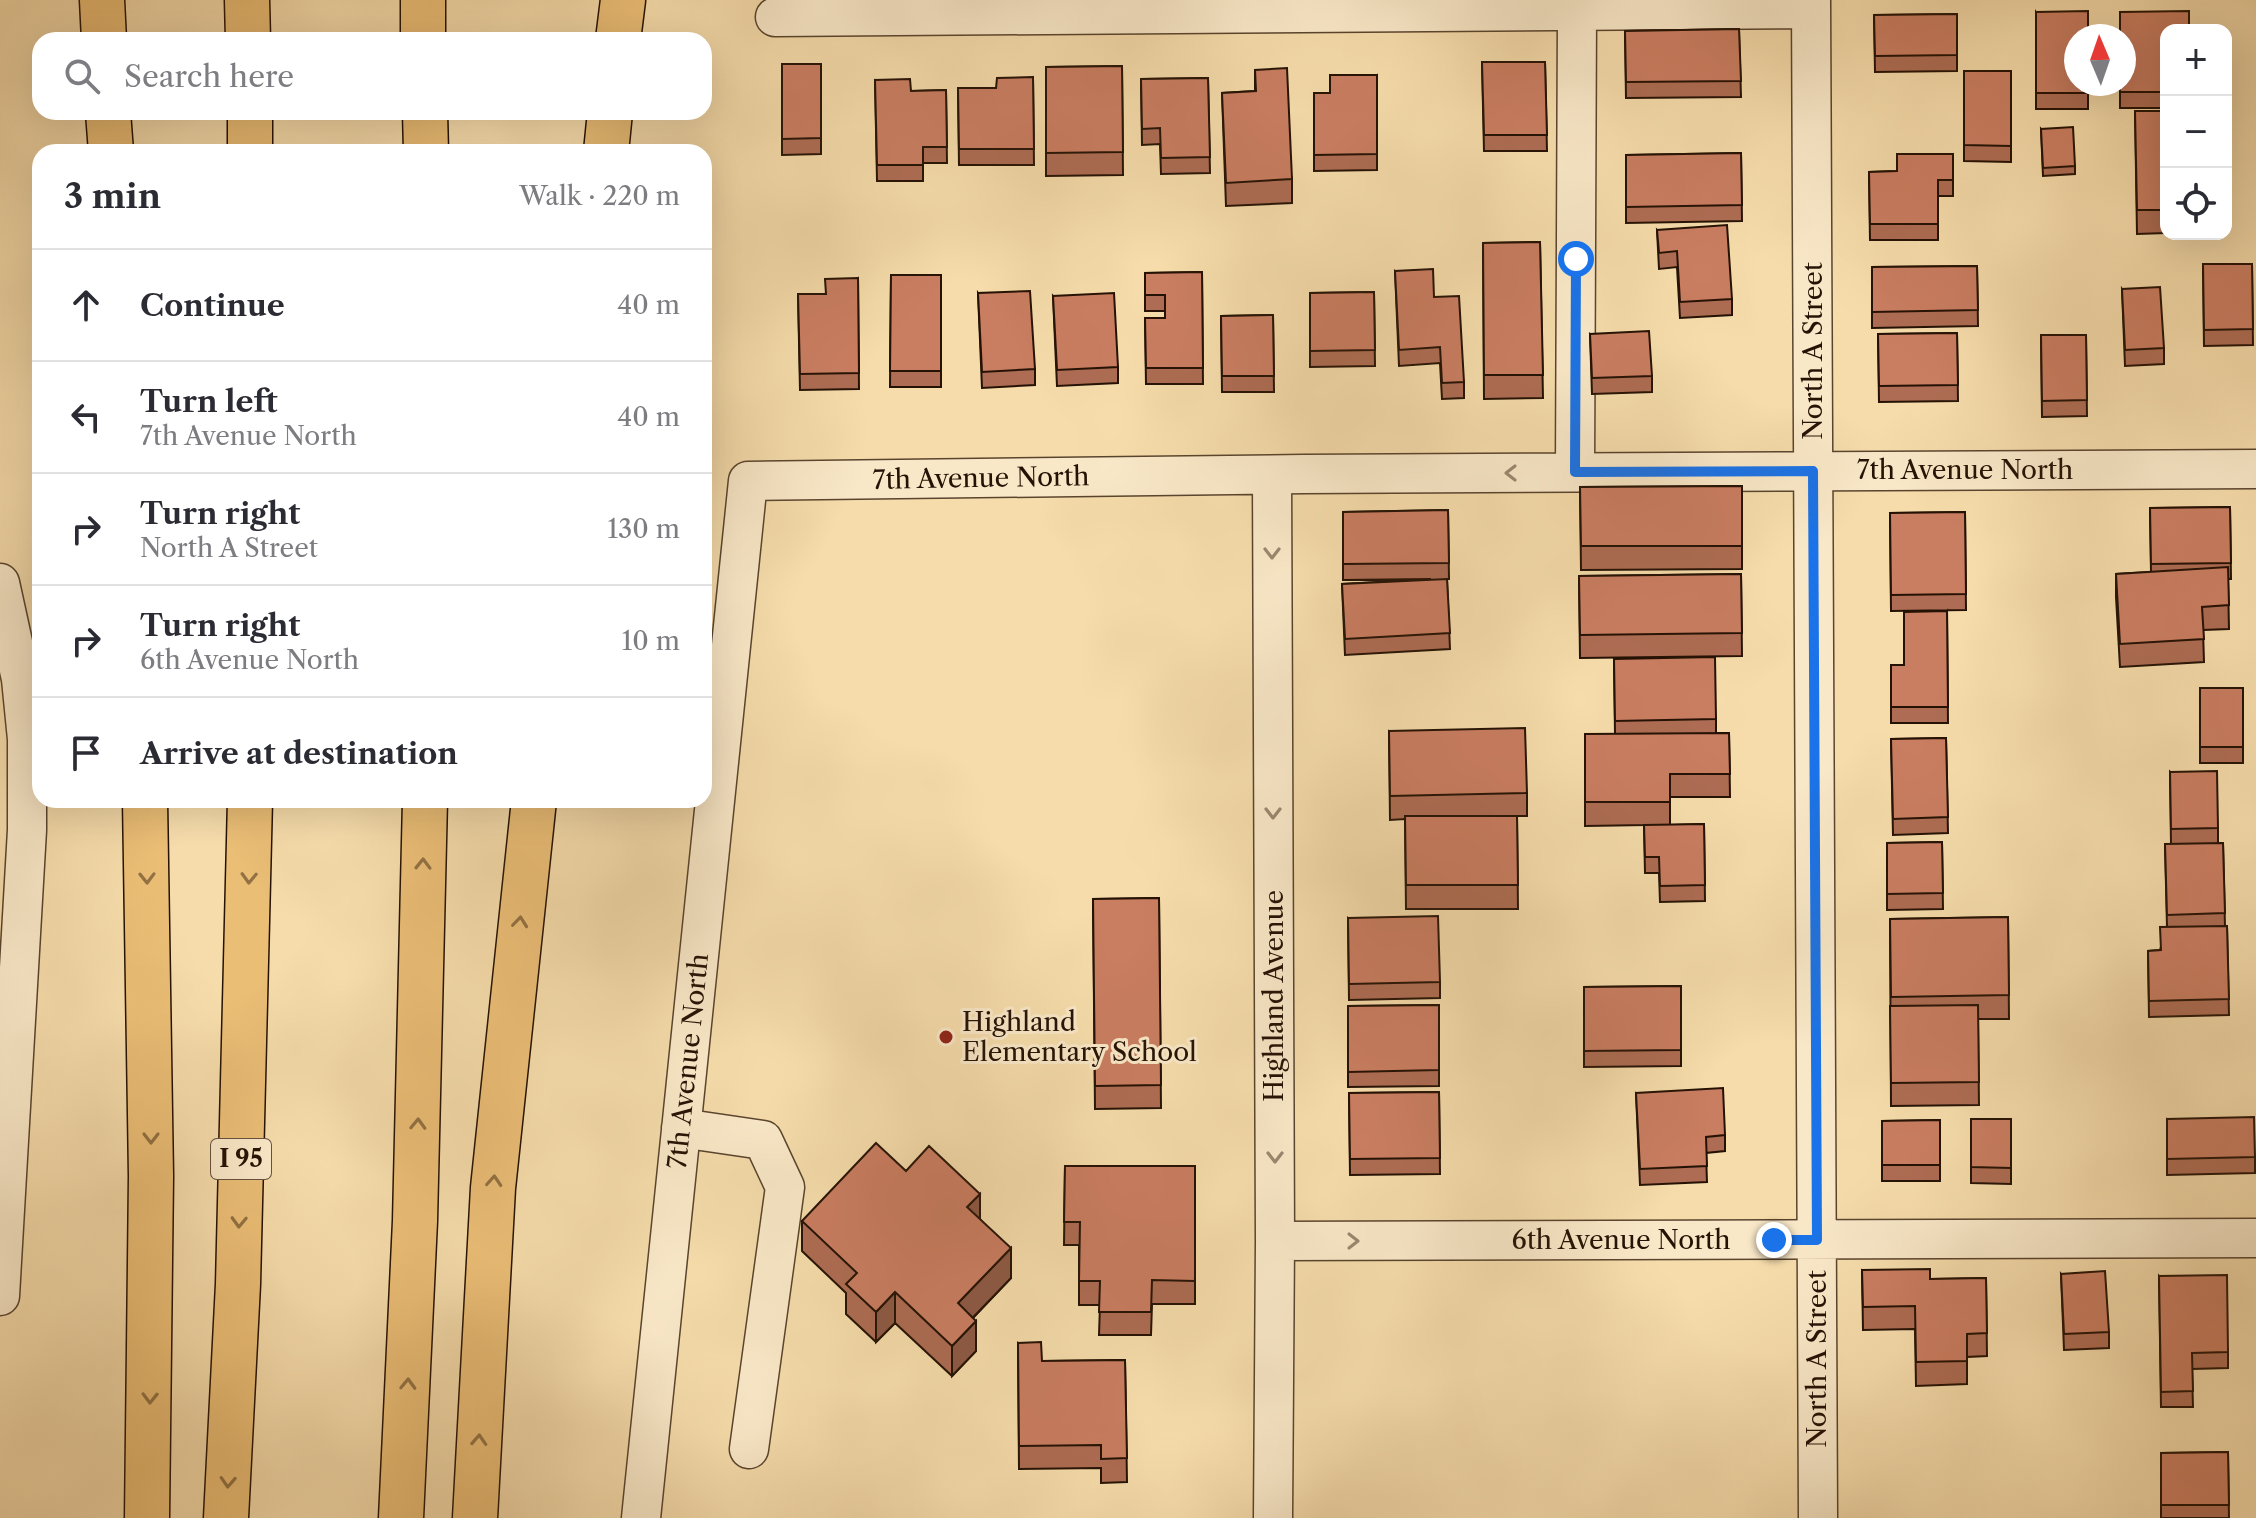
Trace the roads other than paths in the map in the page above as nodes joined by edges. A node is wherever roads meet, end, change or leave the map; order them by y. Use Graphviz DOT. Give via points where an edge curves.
graph roads {
  1 [pos="102,0"];
  2 [pos="247,0"];
  3 [pos="423,0"];
  4 [pos="623,0"];
  5 [pos="1811,4"];
  6 [pos="1577,11"];
  7 [pos="775,17"];
  8 [pos="104,32"];
  9 [pos="248,32"];
  10 [pos="423,32"];
  11 [pos="619,32"];
  12 [pos="109,120"];
  13 [pos="250,120"];
  14 [pos="425,120"];
  15 [pos="609,120"];
  16 [pos="110,144"];
  17 [pos="250,144"];
  18 [pos="426,144"];
  19 [pos="607,144"];
  20 [pos="2256,469"];
  21 [pos="1813,471"];
  22 [pos="1575,472"];
  23 [pos="1272,475"];
  24 [pos="0,583"];
  25 [pos="145,808"];
  26 [pos="250,808"];
  27 [pos="425,808"];
  28 [pos="533,808"];
  29 [pos="681,1128"];
  30 [pos="2256,1238"];
  31 [pos="1817,1240"];
  32 [pos="1,1255"];
  33 [pos="1275,1258"];
  34 [pos="0,1296"];
  35 [pos="749,1449"];
  36 [pos="147,1518"];
  37 [pos="226,1518"];
  38 [pos="401,1518"];
  39 [pos="475,1518"];
  40 [pos="641,1518"];
  41 [pos="1273,1518"];
  42 [pos="1818,1518"];
  1 -- 8 [label="highway"];
  2 -- 9 [label="highway"];
  3 -- 10 [label="highway"];
  4 -- 11 [label="highway"];
  5 -- 6 [label="street"];
  5 -- 21 [label="street, North A Street"];
  6 -- 7 [label="street"];
  6 -- 22 [label="street"];
  12 -- 16 [label="highway"];
  13 -- 17 [label="highway"];
  14 -- 18 [label="highway"];
  15 -- 19 [label="highway"];
  20 -- 21 [label="street, 7th Avenue North"];
  21 -- 22 [label="street, 7th Avenue North"];
  21 -- 31 [label="street, North A Street"];
  22 -- 23 [label="street, 7th Avenue North, one-way"];
  23 -- 29 [label="street, 7th Avenue North" via="748,481"];
  23 -- 33 [label="street, Highland Avenue, one-way"];
  24 -- 32 [label="street" via="21,679 27,739 27,830"];
  25 -- 36 [label="highway, one-way" via="151,1146"];
  26 -- 37 [label="highway, I 95, one-way"];
  38 -- 27 [label="highway, one-way"];
  39 -- 28 [label="highway, one-way" via="494,1174"];
  29 -- 35 [label="street" via="763,1140 785,1187"];
  29 -- 40 [label="street, 7th Avenue North"];
  30 -- 31 [label="street, 6th Avenue North"];
  33 -- 31 [label="street, 6th Avenue North, one-way"];
  31 -- 42 [label="street, North A Street"];
  32 -- 34 [label="street"];
  33 -- 41 [label="street, Highland Avenue"];
}
